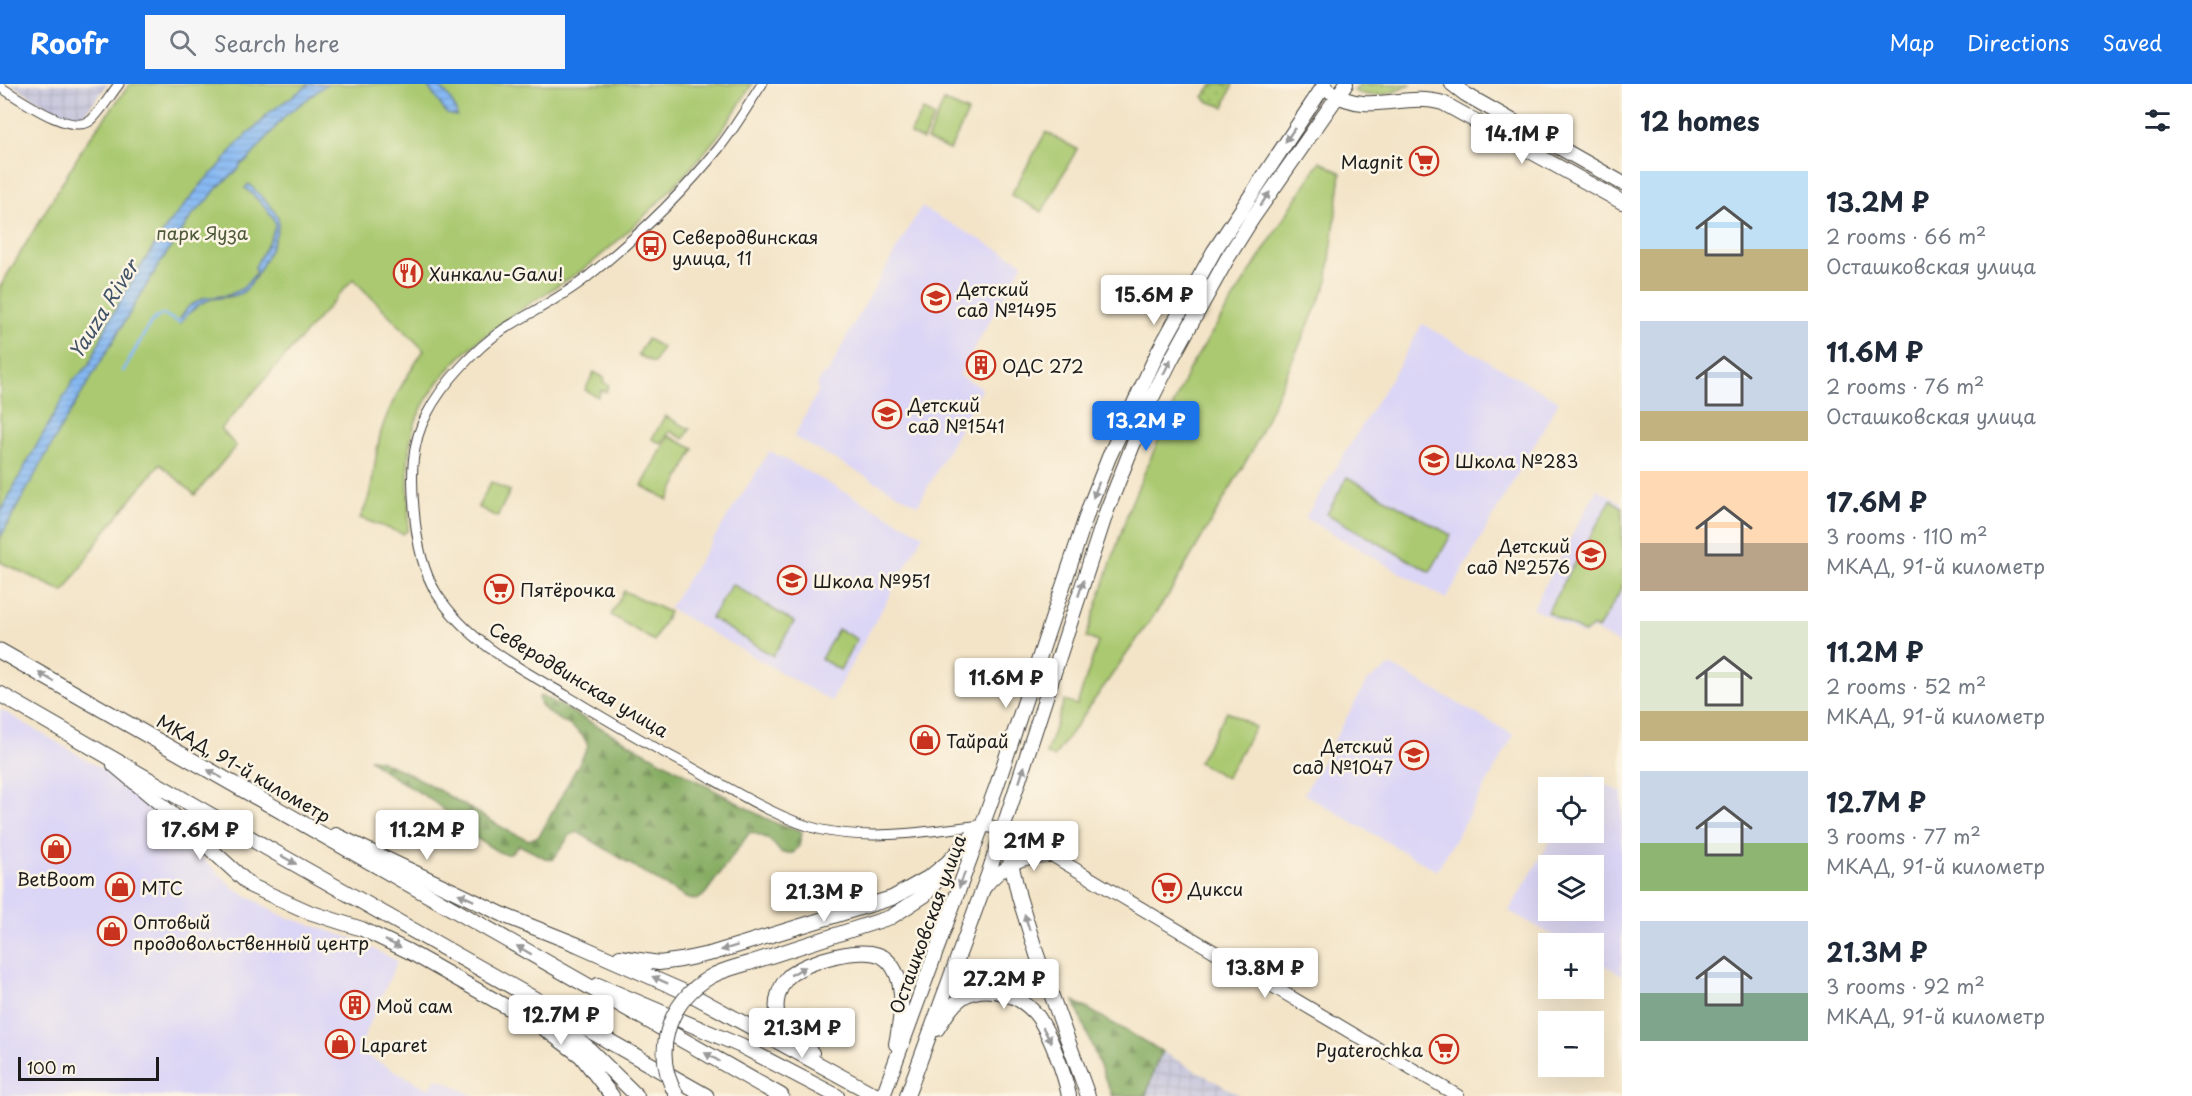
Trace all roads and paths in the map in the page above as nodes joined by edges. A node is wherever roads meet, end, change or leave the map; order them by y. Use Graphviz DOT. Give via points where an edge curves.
graph roads {
  1 [pos="119,84"];
  2 [pos="762,84"];
  3 [pos="1346,84"];
  4 [pos="1452,84"];
  5 [pos="1323,85"];
  6 [pos="0,87"];
  7 [pos="1337,96"];
  8 [pos="1590,164"];
  9 [pos="1582,180"];
  10 [pos="1622,183"];
  11 [pos="1622,202"];
  12 [pos="0,651"];
  13 [pos="0,694"];
  14 [pos="93,747"];
  15 [pos="266,803"];
  16 [pos="982,825"];
  17 [pos="1004,829"];
  18 [pos="964,846"];
  19 [pos="1053,856"];
  20 [pos="1012,862"];
  21 [pos="982,892"];
  22 [pos="578,945"];
  23 [pos="547,963"];
  24 [pos="499,978"];
  25 [pos="581,1056"];
  26 [pos="919,1063"];
  27 [pos="824,1065"];
  28 [pos="890,1076"];
  29 [pos="626,1086"];
  30 [pos="612,1096"];
  31 [pos="637,1096"];
  32 [pos="677,1096"];
  33 [pos="706,1096"];
  34 [pos="781,1096"];
  35 [pos="837,1096"];
  36 [pos="877,1096"];
  37 [pos="883,1096"];
  38 [pos="907,1096"];
  39 [pos="1069,1096"];
  40 [pos="1088,1096"];
  41 [pos="1458,1096"];
  1 -- 6 [label="street" via="90,121 80,125 62,122"];
  2 -- 16 [label="street, Северодвинская улица" via="719,147 649,222 586,278 489,341 432,405 419,432 413,468 415,518 422,557 435,591 461,625 484,644 643,741 777,813 820,829 855,835"];
  3 -- 7 [label="main road"];
  4 -- 8 [label="main road"];
  5 -- 7 [label="main road"];
  5 -- 16 [label="main road, Осташковская улица, one-way" via="1214,251 1132,406 1090,505"];
  7 -- 9 [label="main road" via="1365,105 1416,98 1443,103"];
  17 -- 7 [label="main road, one-way" via="1107,510 1150,402 1227,259"];
  8 -- 9 [label="street" via="1578,167"];
  8 -- 10 [label="main road"];
  9 -- 11 [label="main road"];
  15 -- 12 [label="highway, МКАД, 91-й километр, one-way"];
  13 -- 14 [label="highway"];
  14 -- 24 [label="highway, one-way"];
  14 -- 25 [label="main road, one-way" via="251,886 408,951 542,1027"];
  22 -- 15 [label="main road, one-way" via="508,917"];
  23 -- 15 [label="highway, МКАД, 91-й километр, one-way"];
  16 -- 17 [label="street, Северодвинская улица"];
  16 -- 18 [label="main road"];
  16 -- 28 [label="main road, Осташковская улица, one-way"];
  17 -- 19 [label="street, Северодвинская улица"];
  17 -- 20 [label="main road"];
  17 -- 21 [label="main road"];
  18 -- 22 [label="main road, one-way" via="931,876 892,898 713,953 658,963"];
  18 -- 32 [label="main road, bridge" via="925,896 891,917 725,970 683,999 672,1014 664,1045 669,1080"];
  19 -- 20 [label="street"];
  19 -- 41 [label="street, Северодвинская улица"];
  20 -- 21 [label="street"];
  40 -- 20 [label="main road, one-way" via="1036,955"];
  21 -- 26 [label="main road"];
  27 -- 22 [label="main road, one-way" via="694,996"];
  34 -- 23 [label="highway, МКАД, 91-й километр, one-way"];
  23 -- 35 [label="main road" via="741,1046"];
  24 -- 29 [label="main road" via="586,1046"];
  24 -- 33 [label="highway"];
  25 -- 29 [label="main road"];
  25 -- 30 [label="main road"];
  26 -- 38 [label="main road"];
  26 -- 39 [label="main road, one-way" via="935,1032 959,1000 988,990 1004,993 1035,1012 1052,1044"];
  27 -- 28 [label="main road, one-way" via="788,1033 778,1016 781,987 789,976 804,967 844,954 875,953 895,969 901,999"];
  27 -- 36 [label="main road"];
  28 -- 37 [label="main road, Осташковская улица"];
  29 -- 31 [label="main road"];
}
